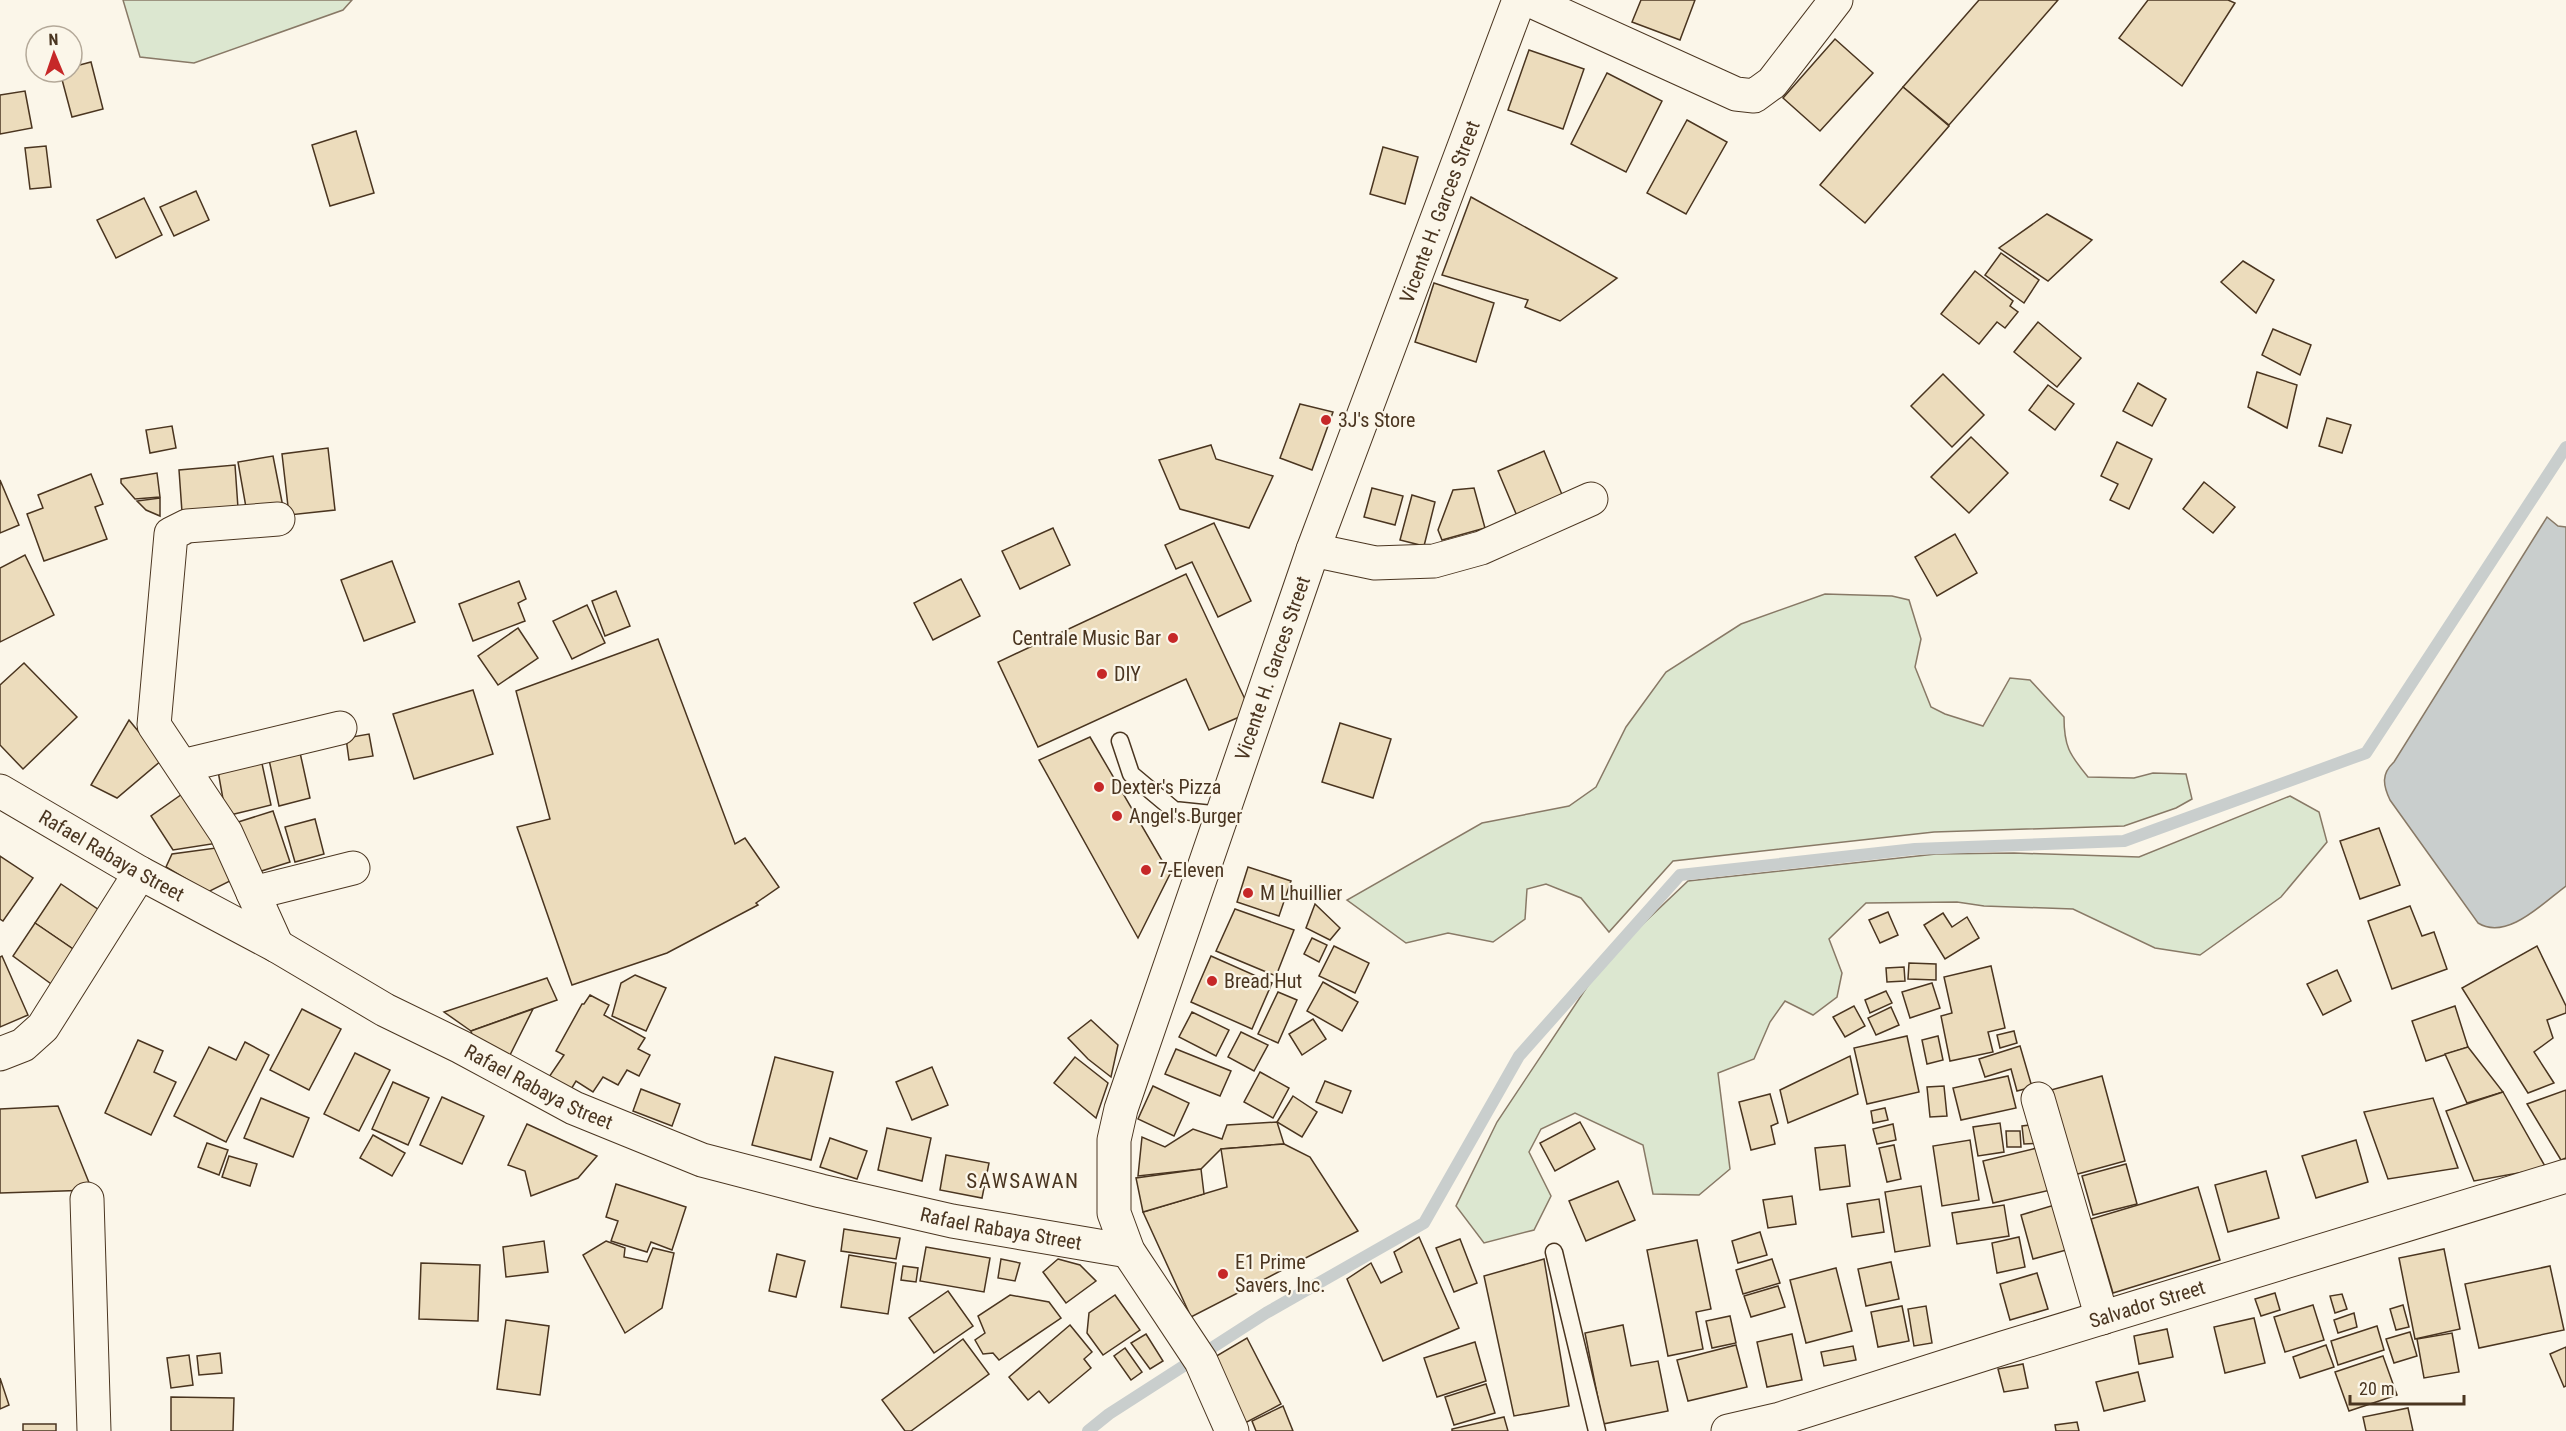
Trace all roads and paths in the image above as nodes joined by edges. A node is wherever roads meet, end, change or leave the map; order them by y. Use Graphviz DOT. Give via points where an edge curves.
graph roads {
  1 [pos="1520,0"];
  2 [pos="1529,0"];
  3 [pos="1836,0"];
  4 [pos="1591,499"];
  5 [pos="278,519"];
  6 [pos="1312,550"];
  7 [pos="340,728"];
  8 [pos="1120,741"];
  9 [pos="182,766"];
  10 [pos="0,791"];
  11 [pos="1222,814"];
  12 [pos="353,868"];
  13 [pos="140,873"];
  14 [pos="254,893"];
  15 [pos="277,946"];
  16 [pos="0,1054"];
  17 [pos="2038,1099"];
  18 [pos="2566,1176"];
  19 [pos="87,1199"];
  20 [pos="1128,1251"];
  21 [pos="1554,1252"];
  22 [pos="2102,1318"];
  23 [pos="1784,1425"];
  24 [pos="94,1431"];
  25 [pos="1232,1431"];
  26 [pos="1597,1431"];
  27 [pos="1728,1431"];
  1 -- 6 [label="street, Vicente H. Garces Street"];
  2 -- 3 [label="street" via="1736,94 1754,96 1772,83"];
  4 -- 6 [label="street" via="1481,548 1434,561 1375,563"];
  5 -- 9 [label="street" via="187,526 169,537 154,725"];
  6 -- 11 [label="street, Vicente H. Garces Street"];
  7 -- 9 [label="street"];
  8 -- 11 [label="lane" via="1131,774 1174,810"];
  9 -- 14 [label="street" via="226,833"];
  10 -- 13 [label="street, Rafael Rabaya Street"];
  11 -- 20 [label="street, Vicente H. Garces Street" via="1114,1140 1114,1213"];
  12 -- 14 [label="street"];
  13 -- 15 [label="street, Rafael Rabaya Street"];
  13 -- 16 [label="street" via="43,1027 23,1045"];
  14 -- 15 [label="street"];
  15 -- 20 [label="street, Rafael Rabaya Street" via="385,1010 574,1108 702,1160 952,1221"];
  17 -- 22 [label="street"];
  18 -- 22 [label="street, Salvador Street"];
  19 -- 24 [label="street"];
  20 -- 25 [label="street, Vicente H. Garces Street" via="1196,1354"];
  21 -- 26 [label="lane"];
  22 -- 23 [label="street, Salvador Street"];
  23 -- 27 [label="street, Salvador Street"];
}
